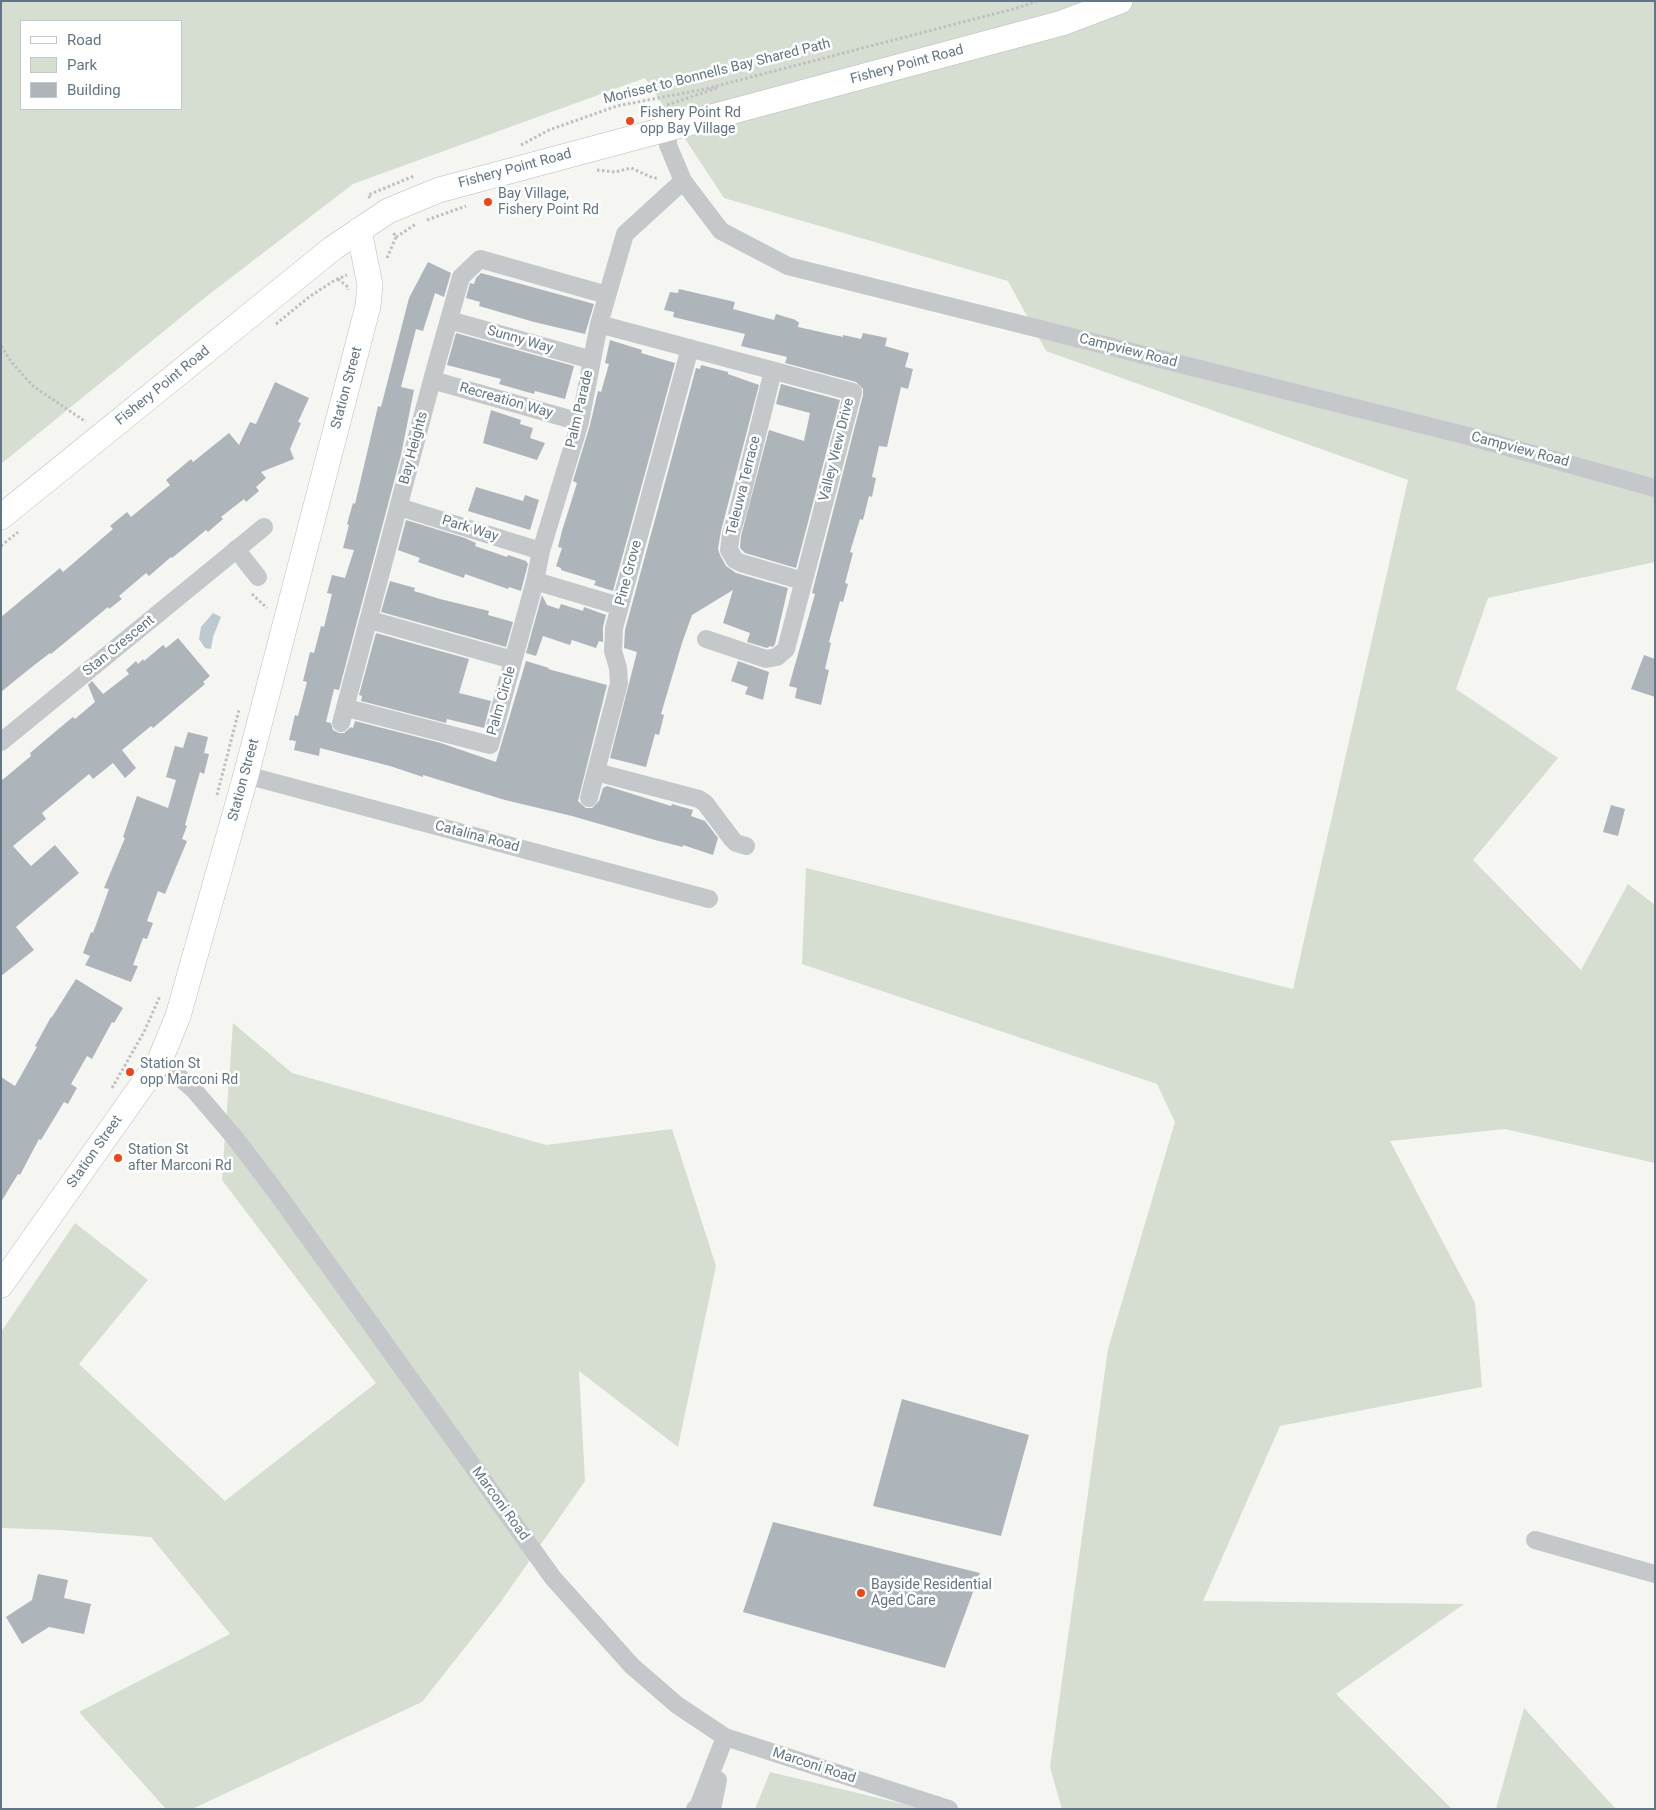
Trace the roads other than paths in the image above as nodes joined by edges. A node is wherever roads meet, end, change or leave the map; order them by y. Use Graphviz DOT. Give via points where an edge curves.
graph roads {
  1 [pos="1120,1"];
  2 [pos="668,128"];
  3 [pos="683,181"];
  4 [pos="359,230"];
  5 [pos="607,294"];
  6 [pos="449,320"];
  7 [pos="599,324"];
  8 [pos="690,348"];
  9 [pos="592,360"];
  10 [pos="773,371"];
  11 [pos="432,380"];
  12 [pos="580,422"];
  13 [pos="1655,488"];
  14 [pos="399,507"];
  15 [pos="1,517"];
  16 [pos="264,527"];
  17 [pos="236,549"];
  18 [pos="541,550"];
  19 [pos="535,581"];
  20 [pos="804,581"];
  21 [pos="254,584"];
  22 [pos="619,606"];
  23 [pos="370,620"];
  24 [pos="706,639"];
  25 [pos="513,660"];
  26 [pos="1,742"];
  27 [pos="596,772"];
  28 [pos="246,775"];
  29 [pos="589,798"];
  30 [pos="746,846"];
  31 [pos="709,899"];
  32 [pos="160,1060"];
  33 [pos="1,1285"];
  34 [pos="1535,1540"];
  35 [pos="1655,1574"];
  36 [pos="726,1737"];
  37 [pos="695,1809"];
  38 [pos="712,1809"];
  39 [pos="949,1809"];
  1 -- 2 [label="main road, Fishery Point Road" via="1062,23"];
  2 -- 3 [label="street, Campview Road" via="668,145"];
  2 -- 4 [label="main road, Fishery Point Road" via="439,190 396,207"];
  3 -- 5 [label="street, Palm Parade" via="625,234"];
  3 -- 13 [label="street, Campview Road" via="721,231 788,266 1464,435"];
  4 -- 15 [label="main road, Fishery Point Road"];
  4 -- 28 [label="main road, Station Street" via="370,285 368,306"];
  5 -- 6 [label="street, Bay Heights" via="480,259 461,277"];
  5 -- 7 [label="street, Palm Parade"];
  6 -- 9 [label="street, Sunny Way"];
  6 -- 11 [label="street, Bay Heights"];
  7 -- 8 [label="street, Valley View Drive"];
  7 -- 9 [label="street, Palm Parade"];
  8 -- 10 [label="street, Valley View Drive"];
  8 -- 22 [label="street, Pine Grove"];
  9 -- 12 [label="street, Palm Parade"];
  10 -- 20 [label="street, Teleuwa Terrace" via="729,550 741,564"];
  10 -- 20 [label="street, Valley View Drive" via="852,392"];
  11 -- 12 [label="street, Recreation Way"];
  11 -- 14 [label="street, Bay Heights"];
  12 -- 18 [label="street, Palm Parade"];
  14 -- 18 [label="street, Park Way"];
  14 -- 23 [label="street, Bay Heights"];
  16 -- 17 [label="street, Stan Crescent"];
  17 -- 21 [label="street"];
  17 -- 26 [label="street, Stan Crescent"];
  18 -- 19 [label="street, Palm Parade"];
  19 -- 22 [label="street"];
  19 -- 25 [label="street, Palm Parade"];
  20 -- 24 [label="street, Valley View Drive" via="786,649 777,658 757,657"];
  22 -- 27 [label="street, Pine Grove" via="613,652 619,683"];
  23 -- 25 [label="street, Palm Circle"];
  23 -- 25 [label="street, Palm Circle" via="344,716 490,745"];
  27 -- 29 [label="street, Pine Grove"];
  27 -- 30 [label="street" via="699,799 732,840"];
  28 -- 31 [label="street, Catalina Road"];
  28 -- 32 [label="main road, Station Street" via="178,1016"];
  32 -- 33 [label="main road, Station Street"];
  32 -- 36 [label="street, Marconi Road" via="204,1100 274,1188 554,1578 632,1666 677,1705"];
  34 -- 35 [label="street"];
  36 -- 37 [label="street"];
  36 -- 38 [label="street"];
  36 -- 39 [label="street, Marconi Road"];
}
